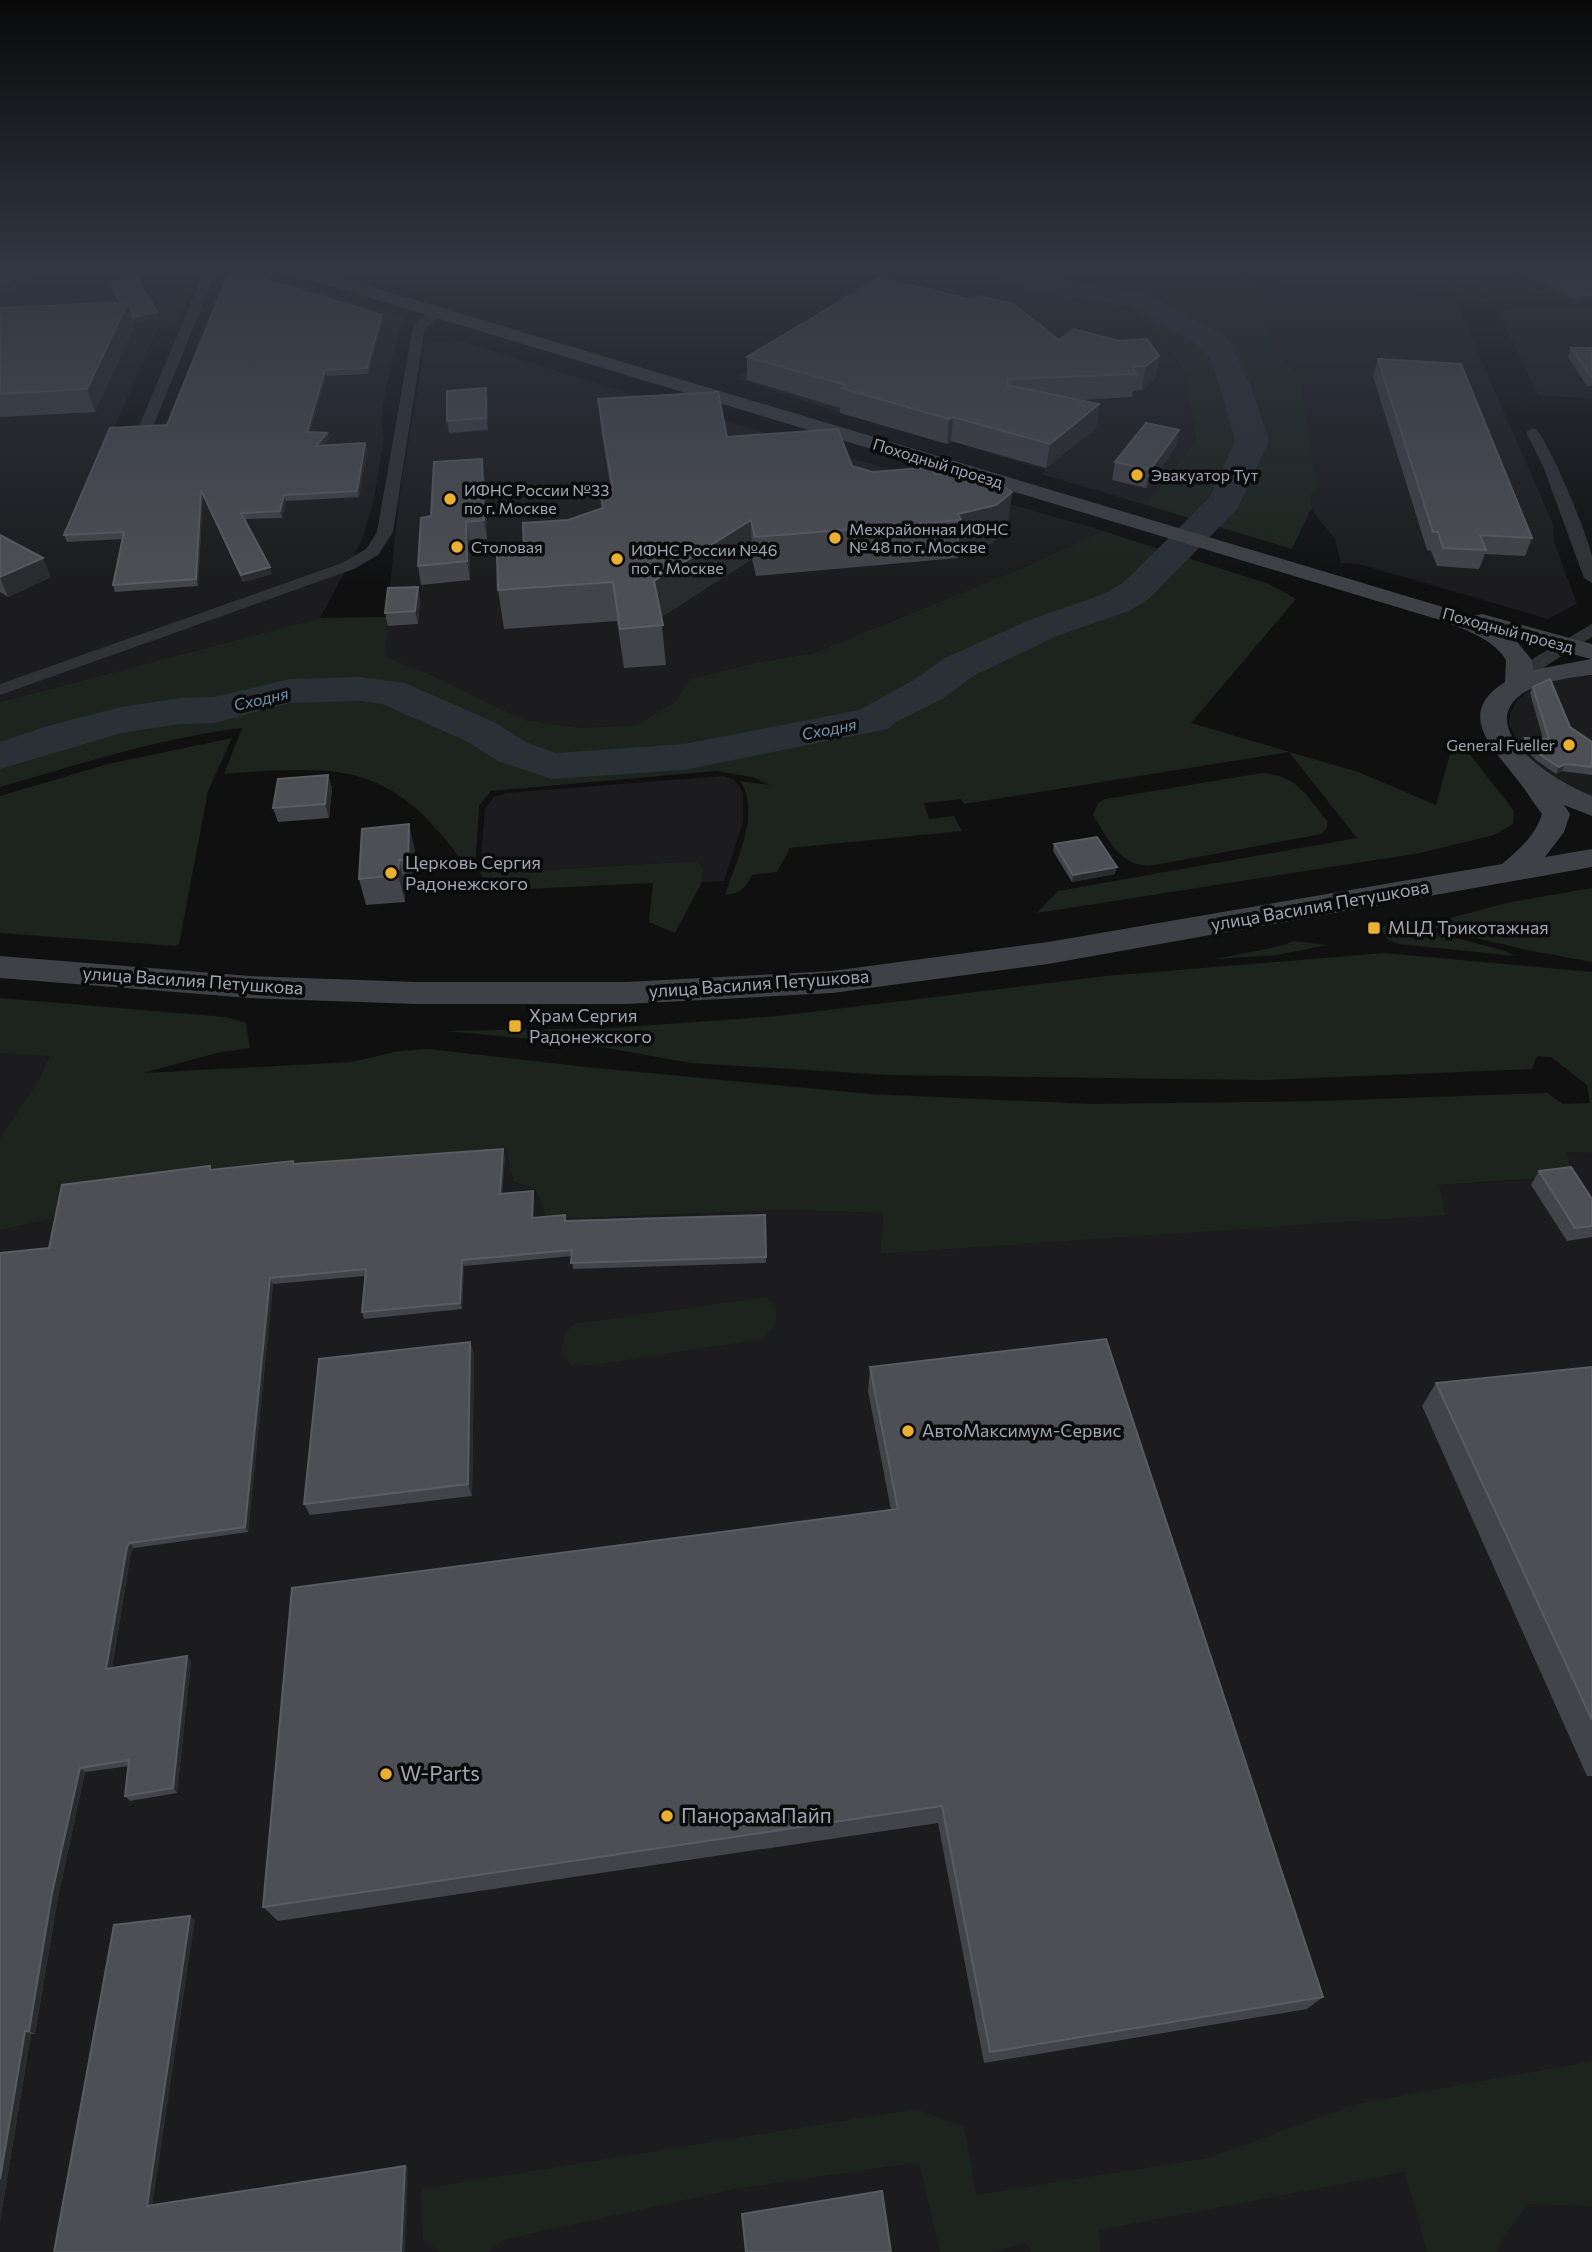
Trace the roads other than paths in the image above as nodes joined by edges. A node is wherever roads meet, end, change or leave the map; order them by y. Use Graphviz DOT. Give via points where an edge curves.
graph roads {
  1 [pos="169,373"];
  2 [pos="411,373"];
  3 [pos="642,373"];
  4 [pos="147,424"];
  5 [pos="1534,432"];
  6 [pos="1592,578"];
  7 [pos="1424,608"];
  8 [pos="1592,629"];
  9 [pos="1580,649"];
  10 [pos="1592,667"];
  11 [pos="1518,682"];
  12 [pos="0,690"];
  13 [pos="1521,768"];
  14 [pos="1559,792"];
  15 [pos="1592,807"];
  16 [pos="1592,818"];
  17 [pos="1592,858"];
  18 [pos="1511,872"];
  19 [pos="0,967"];
  1 -- 4 [label="street"];
  2 -- 12 [label="street" via="385,533 372,552 348,566 238,607"];
  3 -- 7 [label="main road, Походный проезд"];
  5 -- 6 [label="street"];
  7 -- 9 [label="main road, Походный проезд"];
  7 -- 11 [label="main road, Походный проезд" via="1479,627 1496,638 1518,658"];
  8 -- 9 [label="street"];
  9 -- 11 [label="street" via="1540,662"];
  10 -- 11 [label="main road" via="1554,670"];
  11 -- 13 [label="main road" via="1496,706 1492,722 1502,745"];
  13 -- 14 [label="main road"];
  13 -- 18 [label="main road" via="1556,814 1543,843"];
  14 -- 15 [label="main road"];
  14 -- 16 [label="main road"];
  17 -- 18 [label="main road, улица Василия Петушкова"];
  18 -- 19 [label="main road, улица Василия Петушкова" via="1048,953 832,982 566,994 416,993 250,987"];
}
